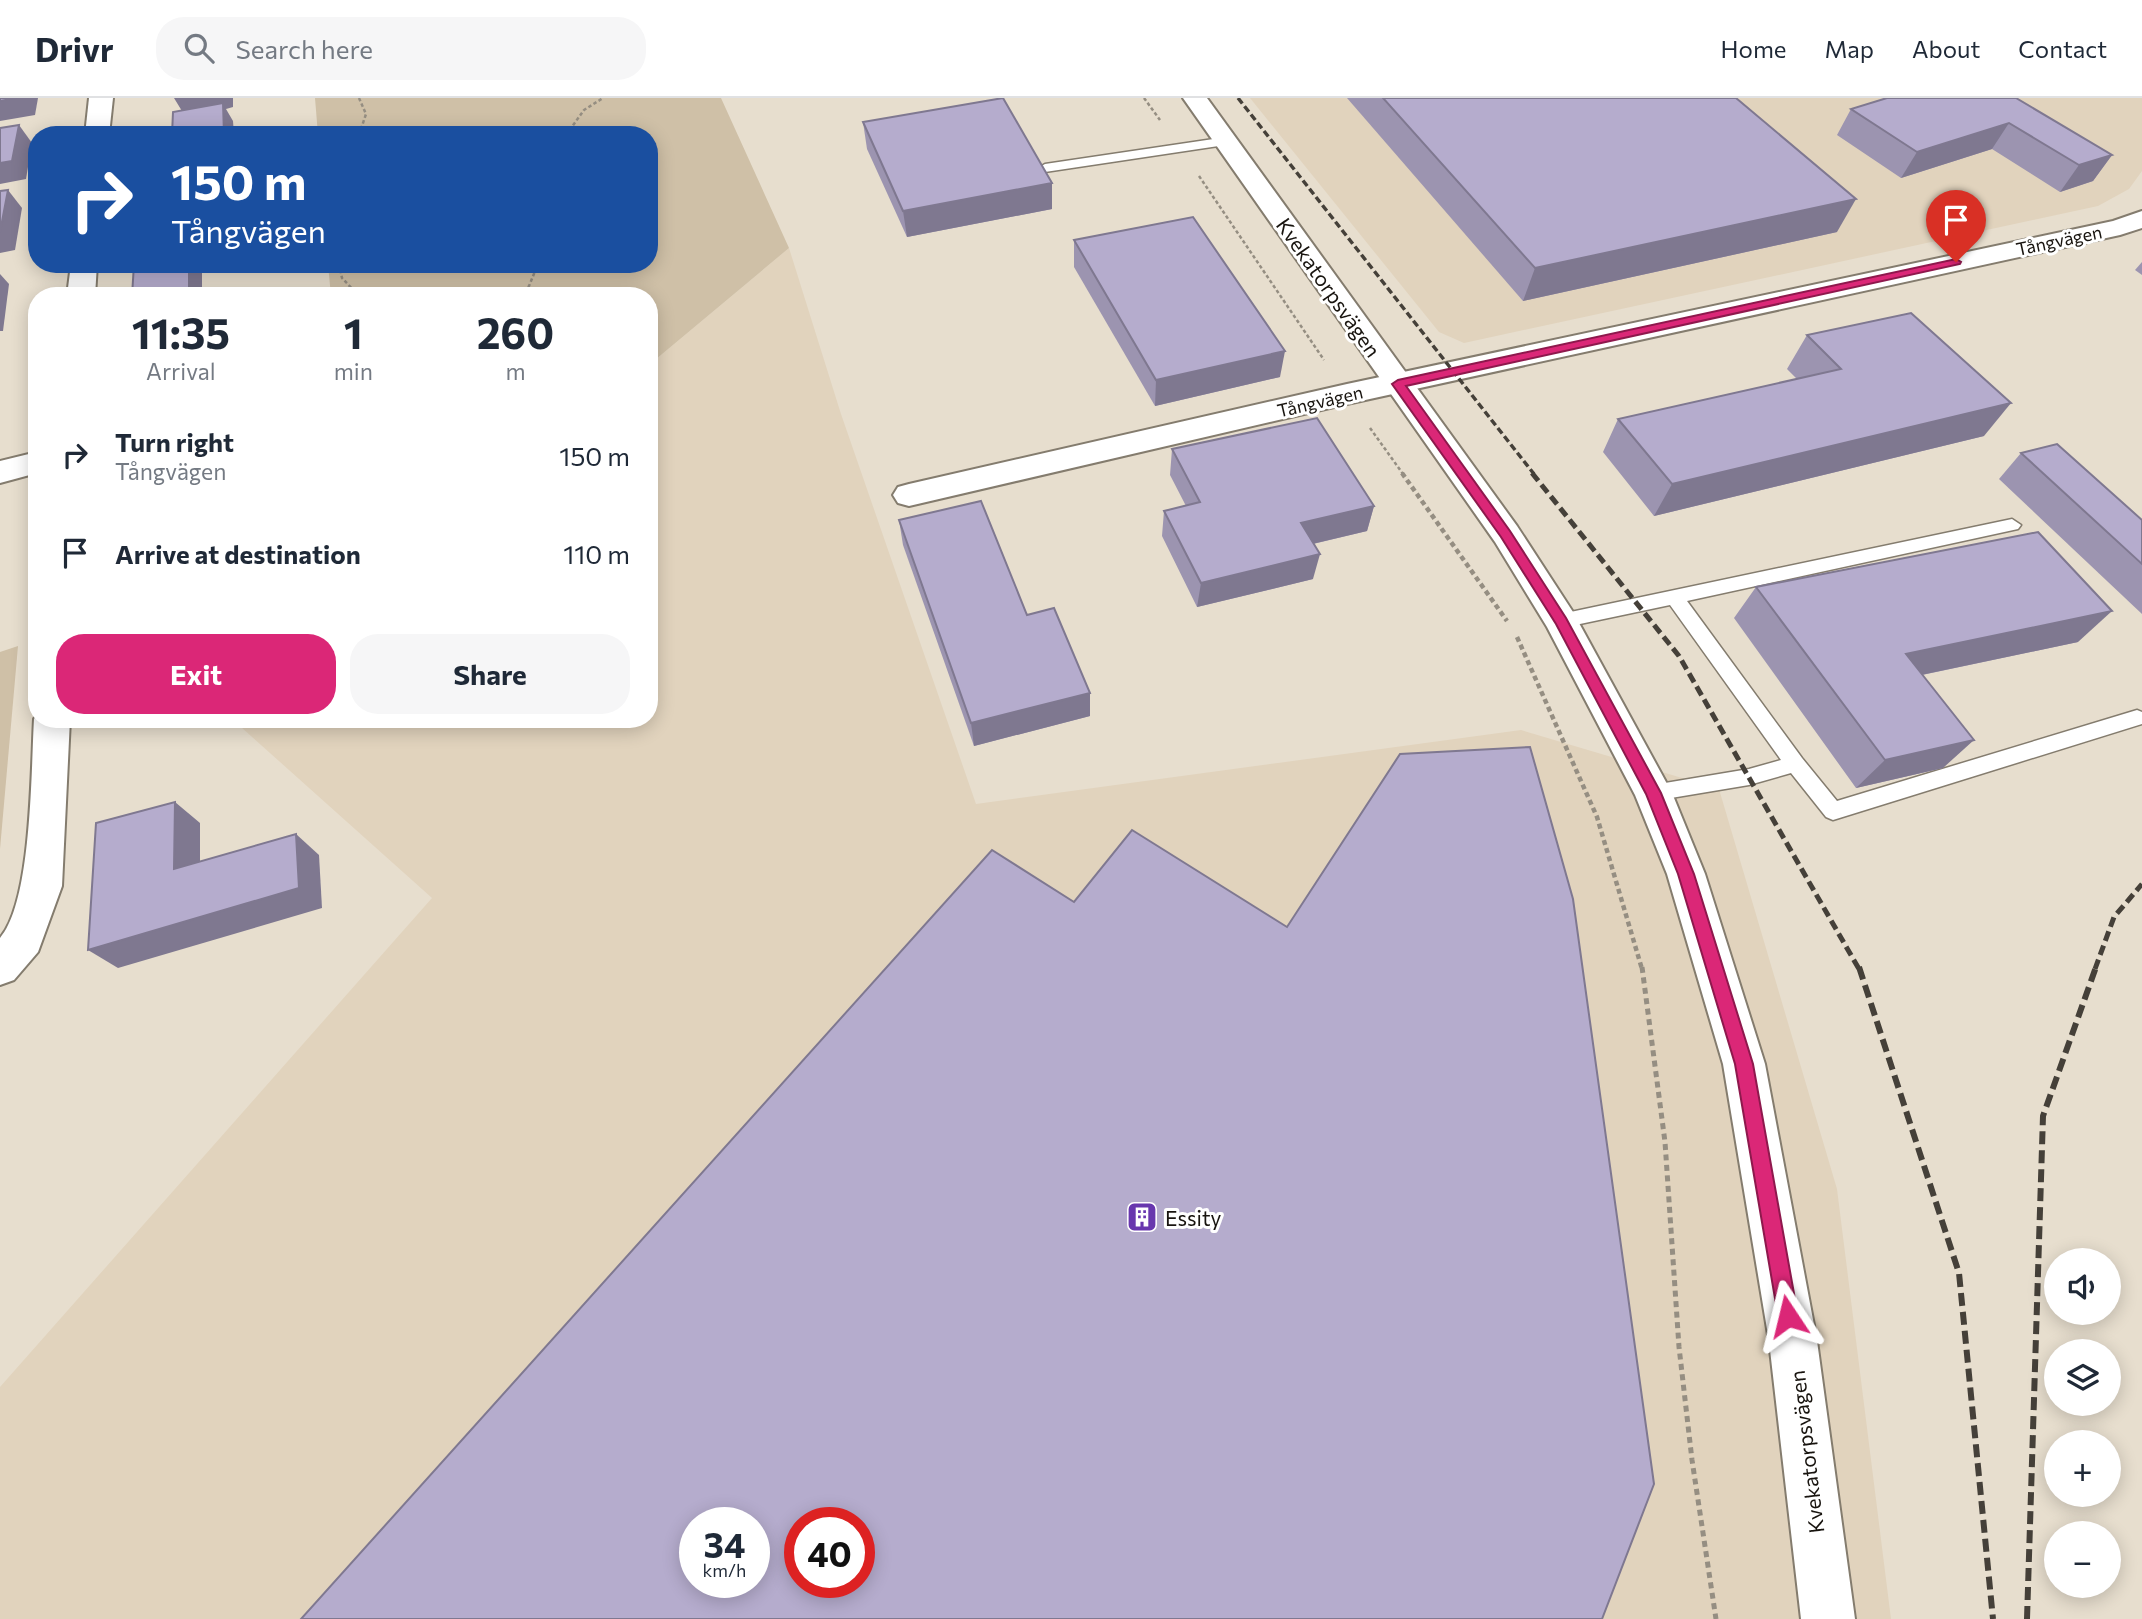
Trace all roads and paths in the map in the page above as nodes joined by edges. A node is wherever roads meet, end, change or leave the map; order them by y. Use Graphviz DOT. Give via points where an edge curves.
graph roads {
  1 [pos="101,98"];
  2 [pos="359,98"];
  3 [pos="603,98"];
  4 [pos="1144,98"];
  5 [pos="1195,98"];
  6 [pos="98,126"];
  7 [pos="362,126"];
  8 [pos="572,126"];
  9 [pos="1227,141"];
  10 [pos="1179,148"];
  11 [pos="1045,168"];
  12 [pos="2142,219"];
  13 [pos="1398,384"];
  14 [pos="1347,394"];
  15 [pos="28,464"];
  16 [pos="0,472"];
  17 [pos="909,495"];
  18 [pos="2012,525"];
  19 [pos="1676,599"];
  20 [pos="1561,621"];
  21 [pos="2137,718"];
  22 [pos="51,728"];
  23 [pos="1795,764"];
  24 [pos="1653,793"];
  25 [pos="0,967"];
  26 [pos="1716,1619"];
  27 [pos="1828,1619"];
  1 -- 6 [label="street"];
  2 -- 7 [label="path" via="366,114"];
  3 -- 8 [label="path" via="584,110"];
  4 -- 10 [label="path"];
  5 -- 9 [label="street, Kvekatorpsvägen"];
  9 -- 10 [label="lane"];
  9 -- 13 [label="street, Kvekatorpsvägen"];
  10 -- 11 [label="lane"];
  10 -- 14 [label="path"];
  12 -- 13 [label="street, Tångvägen"];
  13 -- 14 [label="street, Tångvägen"];
  13 -- 20 [label="street, Kvekatorpsvägen" via="1506,534"];
  14 -- 17 [label="street, Tångvägen"];
  14 -- 26 [label="path" via="1514,630 1597,817 1637,949 1665,1142 1692,1461"];
  15 -- 16 [label="street"];
  18 -- 19 [label="lane"];
  19 -- 20 [label="lane"];
  19 -- 23 [label="lane"];
  20 -- 24 [label="street, Kvekatorpsvägen"];
  21 -- 23 [label="lane" via="1833,811"];
  22 -- 25 [label="street" via="42,886 24,939"];
  23 -- 24 [label="lane" via="1749,777"];
  24 -- 27 [label="street, Kvekatorpsvägen" via="1686,874 1744,1064 1793,1341"];
}
